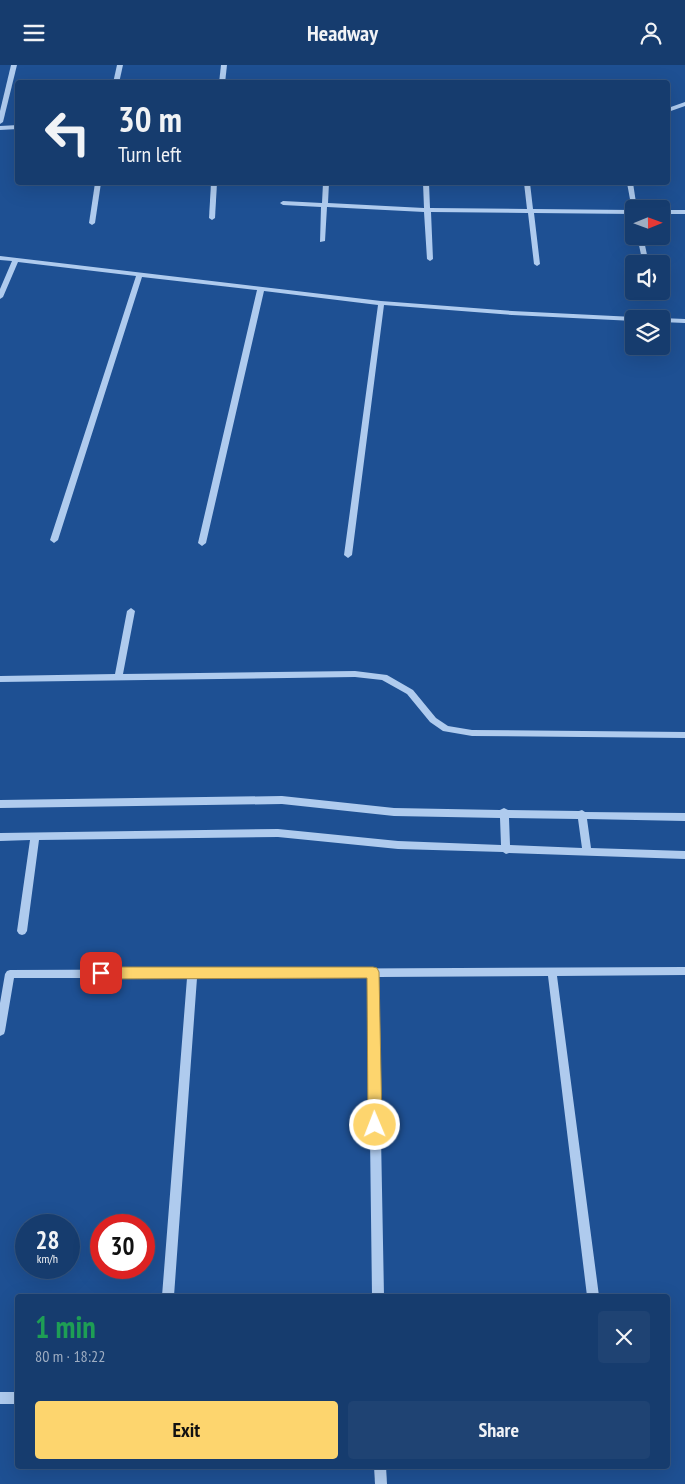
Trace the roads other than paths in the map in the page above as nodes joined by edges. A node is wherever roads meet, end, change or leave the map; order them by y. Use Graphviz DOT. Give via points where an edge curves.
graph roads {
  1 [pos="14,65"];
  2 [pos="120,65"];
  3 [pos="224,65"];
  4 [pos="117,80"];
  5 [pos="222,80"];
  6 [pos="685,104"];
  7 [pos="670,109"];
  8 [pos="0,122"];
  9 [pos="15,127"];
  10 [pos="0,128"];
  11 [pos="98,185"];
  12 [pos="214,185"];
  13 [pos="326,185"];
  14 [pos="426,185"];
  15 [pos="527,185"];
  16 [pos="630,185"];
  17 [pos="633,200"];
  18 [pos="283,203"];
  19 [pos="326,206"];
  20 [pos="427,210"];
  21 [pos="625,210"];
  22 [pos="530,211"];
  23 [pos="670,212"];
  24 [pos="685,212"];
  25 [pos="212,218"];
  26 [pos="92,223"];
  27 [pos="322,241"];
  28 [pos="0,258"];
  29 [pos="16,259"];
  30 [pos="430,259"];
  31 [pos="536,264"];
  32 [pos="140,274"];
  33 [pos="262,289"];
  34 [pos="0,297"];
  35 [pos="381,303"];
  36 [pos="625,319"];
  37 [pos="670,320"];
  38 [pos="685,321"];
  39 [pos="54,539"];
  40 [pos="202,543"];
  41 [pos="348,555"];
  42 [pos="131,611"];
  43 [pos="119,676"];
  44 [pos="0,679"];
  45 [pos="685,735"];
  46 [pos="0,804"];
  47 [pos="504,812"];
  48 [pos="582,814"];
  49 [pos="685,817"];
  50 [pos="35,836"];
  51 [pos="0,837"];
  52 [pos="506,850"];
  53 [pos="587,852"];
  54 [pos="685,855"];
  55 [pos="22,931"];
  56 [pos="685,971"];
  57 [pos="373,972"];
  58 [pos="552,972"];
  59 [pos="192,973"];
  60 [pos="0,1031"];
  61 [pos="168,1294"];
  62 [pos="378,1294"];
  63 [pos="593,1294"];
  64 [pos="0,1398"];
  65 [pos="15,1398"];
  66 [pos="380,1469"];
  67 [pos="381,1484"];
  1 -- 8 [label="street"];
  2 -- 4 [label="street"];
  3 -- 5 [label="street"];
  6 -- 7 [label="street"];
  9 -- 10 [label="street"];
  11 -- 26 [label="street"];
  12 -- 25 [label="street"];
  13 -- 19 [label="street"];
  14 -- 20 [label="street"];
  15 -- 22 [label="street"];
  16 -- 17 [label="street"];
  18 -- 19 [label="street"];
  19 -- 20 [label="street"];
  19 -- 27 [label="street"];
  20 -- 22 [label="street"];
  20 -- 30 [label="street"];
  21 -- 22 [label="street"];
  22 -- 31 [label="street"];
  23 -- 24 [label="street"];
  28 -- 29 [label="street"];
  29 -- 32 [label="street"];
  29 -- 34 [label="street"];
  32 -- 33 [label="street"];
  32 -- 39 [label="street"];
  33 -- 35 [label="street"];
  33 -- 40 [label="street"];
  35 -- 36 [label="street"];
  35 -- 41 [label="street"];
  37 -- 38 [label="street"];
  42 -- 43 [label="street"];
  43 -- 44 [label="street"];
  43 -- 45 [label="street" via="355,674 384,677 410,692 433,720 446,729 472,733"];
  46 -- 47 [label="street" via="282,800 394,812"];
  47 -- 48 [label="street"];
  47 -- 52 [label="street"];
  48 -- 49 [label="street"];
  48 -- 53 [label="street"];
  50 -- 51 [label="street"];
  50 -- 52 [label="street" via="278,833 398,845"];
  50 -- 55 [label="street"];
  52 -- 53 [label="street"];
  53 -- 54 [label="street"];
  56 -- 58 [label="street"];
  57 -- 58 [label="street"];
  57 -- 59 [label="street"];
  57 -- 62 [label="street"];
  58 -- 63 [label="street"];
  59 -- 60 [label="street" via="10,974"];
  59 -- 61 [label="street"];
  64 -- 65 [label="street"];
  66 -- 67 [label="street"];
}
